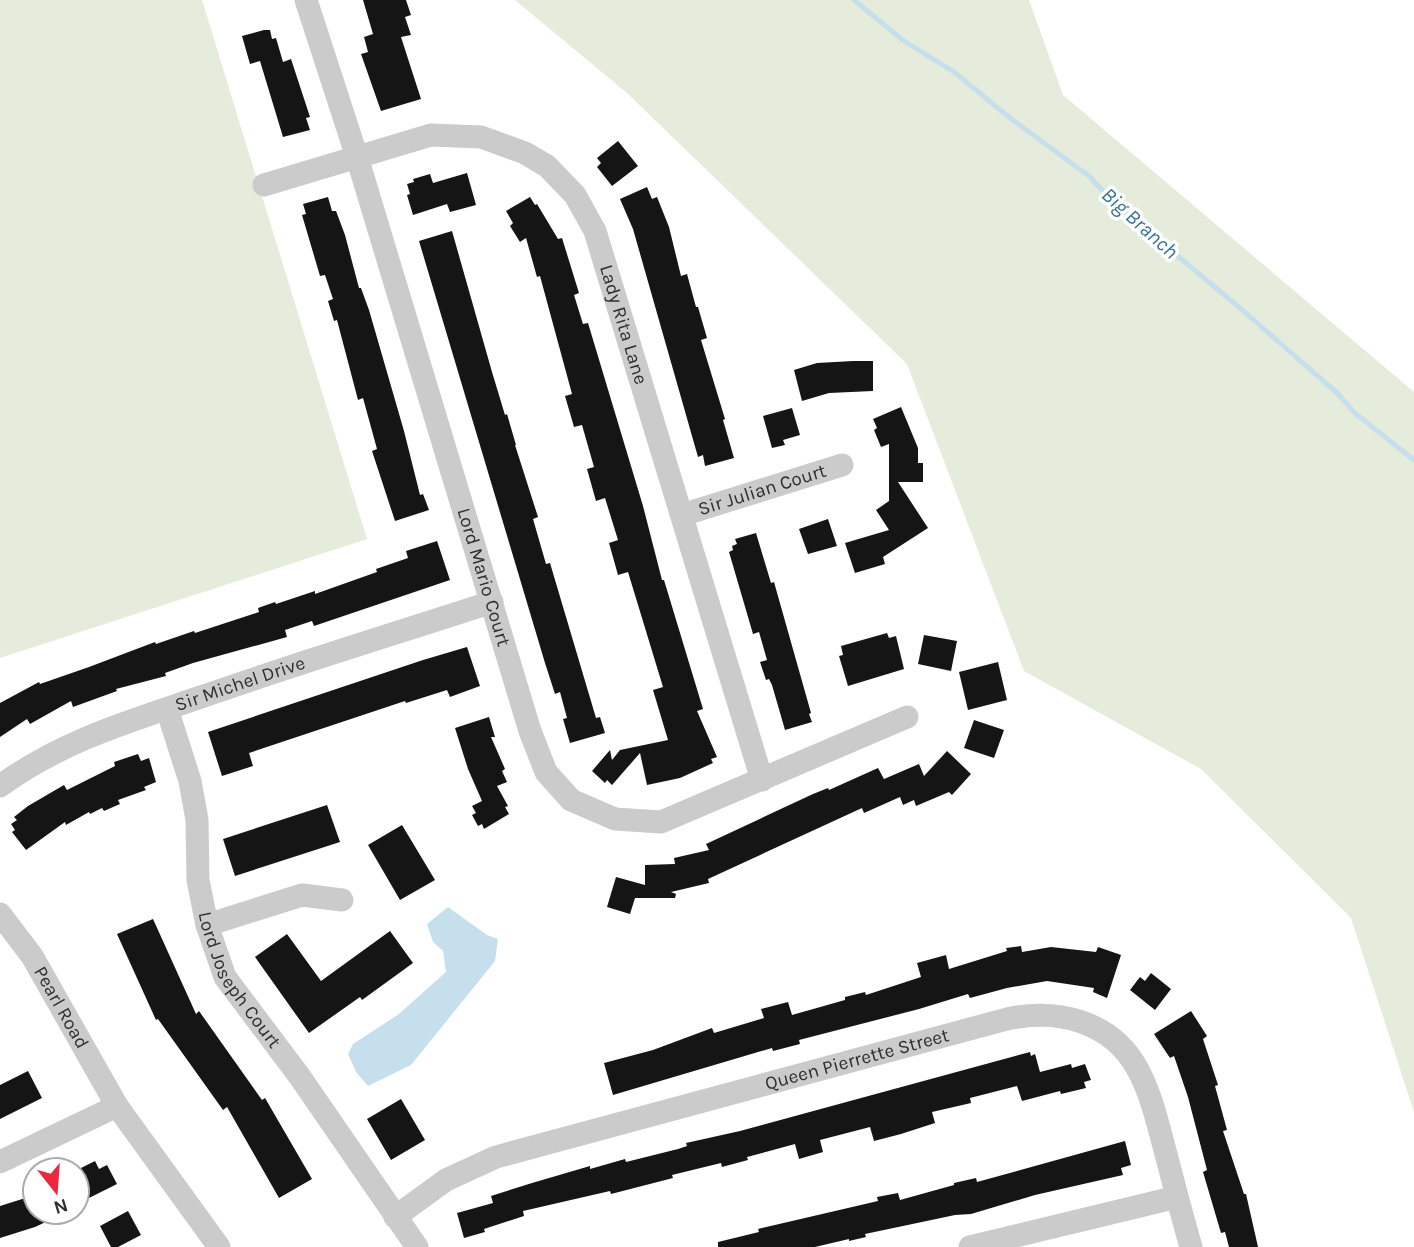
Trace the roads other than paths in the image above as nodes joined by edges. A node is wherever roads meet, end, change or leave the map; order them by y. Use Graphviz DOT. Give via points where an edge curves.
graph roads {
  1 [pos="306,0"];
  2 [pos="358,157"];
  3 [pos="264,185"];
  4 [pos="842,466"];
  5 [pos="682,515"];
  6 [pos="492,602"];
  7 [pos="167,709"];
  8 [pos="907,717"];
  9 [pos="762,780"];
  10 [pos="0,786"];
  11 [pos="342,900"];
  12 [pos="0,914"];
  13 [pos="207,925"];
  14 [pos="117,1106"];
  15 [pos="0,1161"];
  16 [pos="1177,1197"];
  17 [pos="395,1217"];
  18 [pos="219,1247"];
  19 [pos="417,1247"];
  20 [pos="970,1247"];
  21 [pos="1191,1247"];
  1 -- 2 [label="street, Lord Mario Court"];
  2 -- 3 [label="street, Lady Rita Lane"];
  2 -- 5 [label="street, Lady Rita Lane" via="431,135 481,137 547,166 575,195 595,232"];
  2 -- 6 [label="street, Lord Mario Court"];
  4 -- 5 [label="street, Sir Julian Court"];
  5 -- 9 [label="street, Lady Rita Lane"];
  6 -- 7 [label="street, Sir Michel Drive"];
  6 -- 9 [label="street, Lord Mario Court" via="546,772 571,800 615,819 660,822"];
  7 -- 10 [label="street, Sir Michel Drive" via="76,740 29,764"];
  7 -- 13 [label="street, Lord Joseph Court" via="190,781 197,820 198,880"];
  8 -- 9 [label="street, Lord Mario Court"];
  11 -- 13 [label="street" via="302,895"];
  12 -- 14 [label="street, Pearl Road" via="32,956"];
  13 -- 17 [label="street, Lord Joseph Court" via="225,976"];
  14 -- 15 [label="street"];
  14 -- 18 [label="street, Pearl Road"];
  16 -- 17 [label="street, Queen Pierrette Street" via="1154,1109 1133,1061 1114,1040 1091,1026 1043,1013 496,1157 446,1180"];
  16 -- 20 [label="street"];
  16 -- 21 [label="street, Queen Pierrette Street"];
  17 -- 19 [label="street, Lord Joseph Court"];
}
